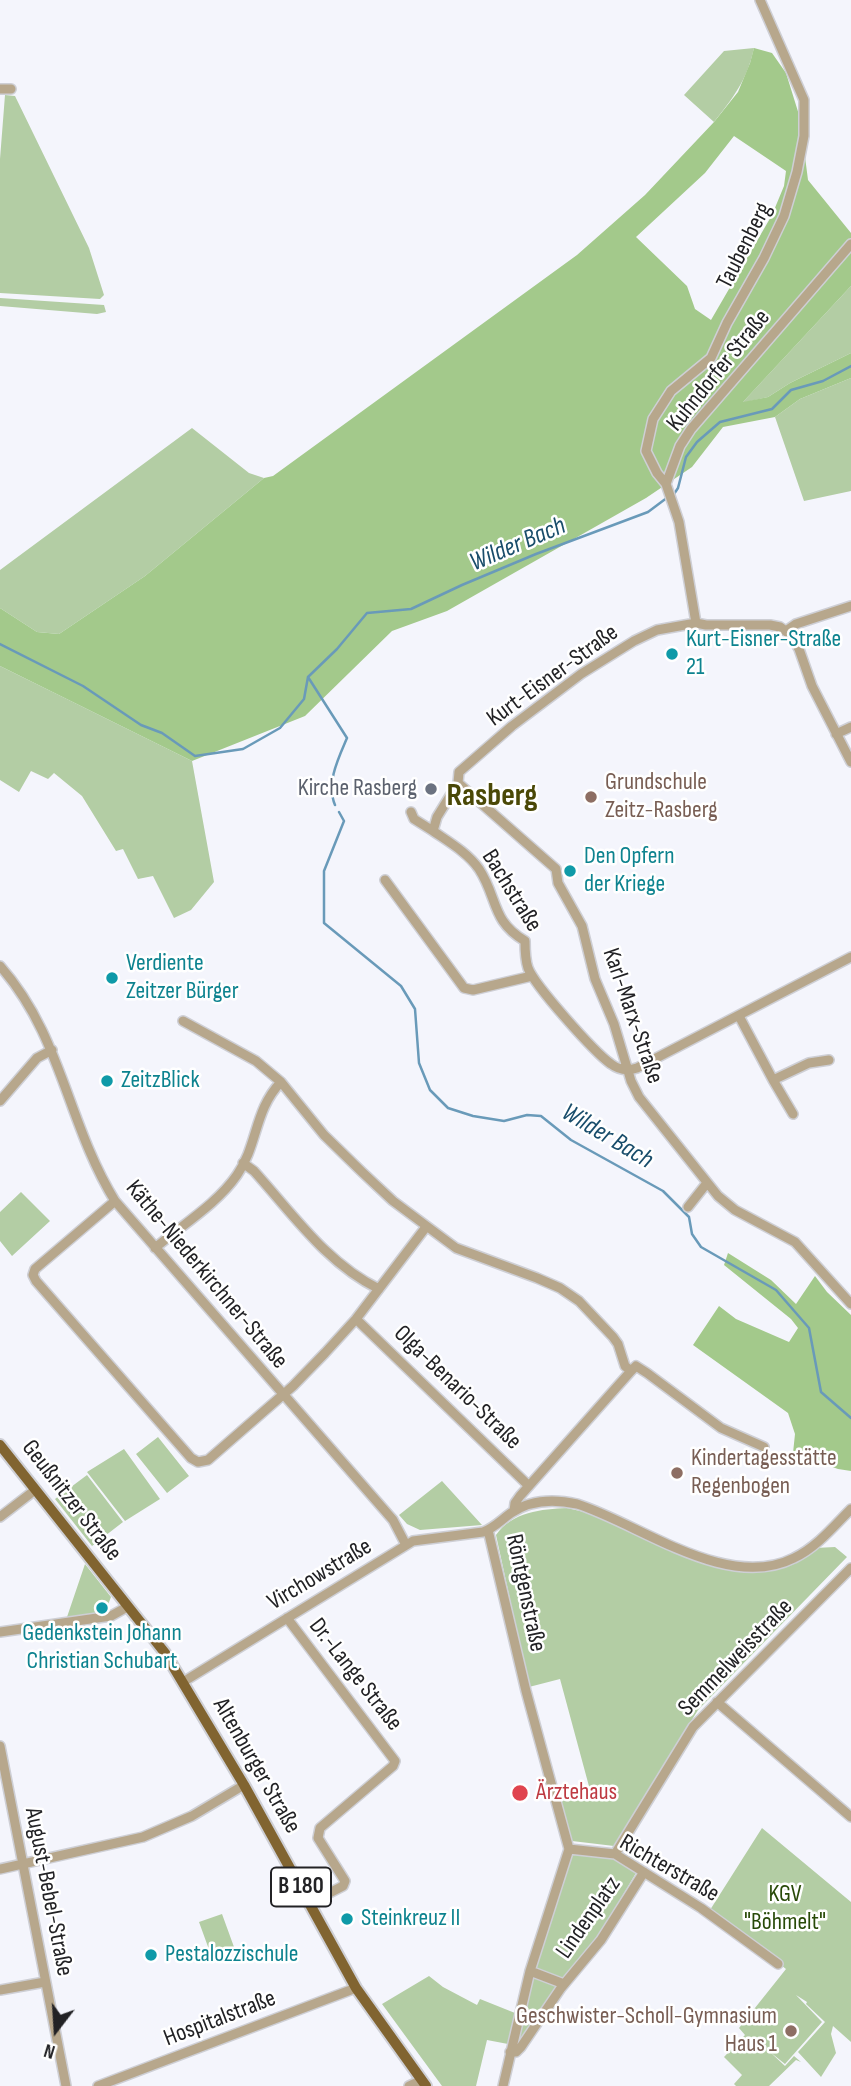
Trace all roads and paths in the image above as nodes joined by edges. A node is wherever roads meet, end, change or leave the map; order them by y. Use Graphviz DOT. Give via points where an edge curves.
graph roads {
  1 [pos="760,0"];
  2 [pos="0,89"];
  3 [pos="11,89"];
  4 [pos="851,244"];
  5 [pos="668,491"];
  6 [pos="851,597"];
  7 [pos="847,606"];
  8 [pos="696,623"];
  9 [pos="786,631"];
  10 [pos="851,727"];
  11 [pos="836,734"];
  12 [pos="851,762"];
  13 [pos="458,783"];
  14 [pos="411,812"];
  15 [pos="433,831"];
  16 [pos="385,880"];
  17 [pos="851,957"];
  18 [pos="0,967"];
  19 [pos="532,976"];
  20 [pos="738,1016"];
  21 [pos="183,1021"];
  22 [pos="52,1050"];
  23 [pos="829,1060"];
  24 [pos="628,1071"];
  25 [pos="773,1080"];
  26 [pos="281,1082"];
  27 [pos="0,1101"];
  28 [pos="793,1114"];
  29 [pos="243,1163"];
  30 [pos="707,1183"];
  31 [pos="115,1200"];
  32 [pos="688,1207"];
  33 [pos="426,1227"];
  34 [pos="155,1248"];
  35 [pos="379,1289"];
  36 [pos="851,1304"];
  37 [pos="356,1319"];
  38 [pos="631,1371"];
  39 [pos="283,1395"];
  40 [pos="0,1445"];
  41 [pos="764,1447"];
  42 [pos="530,1486"];
  43 [pos="35,1490"];
  44 [pos="851,1509"];
  45 [pos="514,1511"];
  46 [pos="0,1517"];
  47 [pos="488,1530"];
  48 [pos="407,1545"];
  49 [pos="851,1568"];
  50 [pos="127,1607"];
  51 [pos="287,1618"];
  52 [pos="0,1632"];
  53 [pos="183,1682"];
  54 [pos="717,1702"];
  55 [pos="0,1746"];
  56 [pos="244,1785"];
  57 [pos="851,1817"];
  58 [pos="569,1849"];
  59 [pos="615,1854"];
  60 [pos="23,1864"];
  61 [pos="0,1869"];
  62 [pos="643,1872"];
  63 [pos="310,1903"];
  64 [pos="778,1964"];
  65 [pos="530,1971"];
  66 [pos="45,1982"];
  67 [pos="564,1984"];
  68 [pos="356,1989"];
  69 [pos="0,1990"];
  70 [pos="508,2057"];
  71 [pos="424,2083"];
  72 [pos="66,2086"];
  73 [pos="98,2086"];
  74 [pos="409,2086"];
  75 [pos="503,2086"];
  1 -- 5 [label="street, Taubenberg" via="804,100 804,136 785,216 711,358 671,391 653,419 646,451"];
  2 -- 3 [label="street"];
  4 -- 5 [label="street, Kuhndorfer Straße" via="691,429 680,446"];
  5 -- 8 [label="street" via="679,522"];
  6 -- 7 [label="street"];
  7 -- 9 [label="street"];
  8 -- 9 [label="street, Kurt-Eisner-Straße" via="770,625"];
  8 -- 13 [label="street, Kurt-Eisner-Straße" via="645,635 581,674 459,772"];
  9 -- 11 [label="street" via="795,641"];
  10 -- 11 [label="street"];
  11 -- 12 [label="street"];
  13 -- 15 [label="street"];
  13 -- 24 [label="street, Karl-Marx-Straße" via="556,869 558,883 582,926 595,979"];
  14 -- 15 [label="street, Bachstraße"];
  15 -- 19 [label="street, Bachstraße" via="476,865 507,929 525,941"];
  16 -- 19 [label="street" via="464,988 473,990"];
  17 -- 20 [label="street"];
  18 -- 22 [label="street, Käthe-Niederkirchner-Straße" via="29,1003"];
  19 -- 24 [label="street, Bachstraße" via="612,1065"];
  20 -- 24 [label="street"];
  20 -- 25 [label="street"];
  21 -- 26 [label="street" via="256,1061"];
  22 -- 27 [label="street" via="37,1058"];
  22 -- 31 [label="street, Käthe-Niederkirchner-Straße" via="91,1158"];
  23 -- 25 [label="street" via="808,1063"];
  24 -- 30 [label="street, Karl-Marx-Straße" via="639,1097"];
  25 -- 28 [label="street"];
  26 -- 29 [label="street" via="262,1108"];
  26 -- 33 [label="street" via="324,1135"];
  29 -- 34 [label="street" via="224,1191"];
  29 -- 35 [label="street" via="331,1257"];
  30 -- 32 [label="street"];
  30 -- 36 [label="street, Karl-Marx-Straße" via="735,1210 795,1242"];
  31 -- 34 [label="street, Käthe-Niederkirchner-Straße"];
  31 -- 39 [label="street" via="35,1269 36,1281 198,1462 208,1460"];
  33 -- 35 [label="street"];
  33 -- 38 [label="street" via="456,1248 537,1278 579,1301 613,1337"];
  34 -- 39 [label="street, Käthe-Niederkirchner-Straße"];
  35 -- 37 [label="street"];
  37 -- 39 [label="street"];
  37 -- 42 [label="street, Olga-Benario-Straße"];
  38 -- 41 [label="street" via="636,1366 730,1433"];
  38 -- 42 [label="street"];
  39 -- 48 [label="street, Käthe-Niederkirchner-Straße" via="393,1520"];
  40 -- 43 [label="main road, Geußnitzer Straße / B 180"];
  42 -- 45 [label="street"];
  43 -- 46 [label="street"];
  43 -- 50 [label="main road, Geußnitzer Straße / B 180"];
  44 -- 45 [label="street, Röntgenstraße" via="805,1552 756,1568 688,1552 577,1504 555,1500"];
  45 -- 47 [label="street, Röntgenstraße"];
  47 -- 48 [label="street, Virchowstraße" via="420,1539"];
  47 -- 58 [label="street, Röntgenstraße"];
  48 -- 51 [label="street, Virchowstraße"];
  49 -- 54 [label="street, Semmelweisstraße"];
  50 -- 52 [label="street" via="115,1615"];
  50 -- 53 [label="main road, Altenburger Straße / B 180"];
  51 -- 53 [label="street, Virchowstraße"];
  51 -- 63 [label="street, Dr.-Lange Straße" via="395,1761 320,1828 318,1838 345,1881"];
  53 -- 56 [label="main road, Altenburger Straße / B 180"];
  54 -- 57 [label="street"];
  54 -- 59 [label="street, Semmelweisstraße" via="691,1730"];
  55 -- 60 [label="street, August-Bebel-Straße"];
  56 -- 60 [label="street" via="192,1816 143,1837"];
  56 -- 63 [label="main road, Altenburger Straße / B 180"];
  58 -- 59 [label="street, Richterstraße"];
  58 -- 65 [label="street, Lindenplatz"];
  59 -- 62 [label="street, Richterstraße"];
  60 -- 61 [label="street"];
  60 -- 66 [label="street, August-Bebel-Straße"];
  62 -- 64 [label="street, Richterstraße"];
  62 -- 67 [label="street, Lindenplatz" via="601,1940"];
  63 -- 68 [label="main road, Altenburger Straße / B 180"];
  65 -- 67 [label="street, Lindenplatz"];
  65 -- 70 [label="street, Lindenplatz"];
  66 -- 69 [label="street"];
  66 -- 72 [label="street, August-Bebel-Straße"];
  67 -- 70 [label="street, Lindenplatz" via="521,2048"];
  68 -- 71 [label="main road, Altenburger Straße / B 180"];
  68 -- 73 [label="street, Hospitalstraße"];
  70 -- 75 [label="street"];
  71 -- 74 [label="street"];
}
